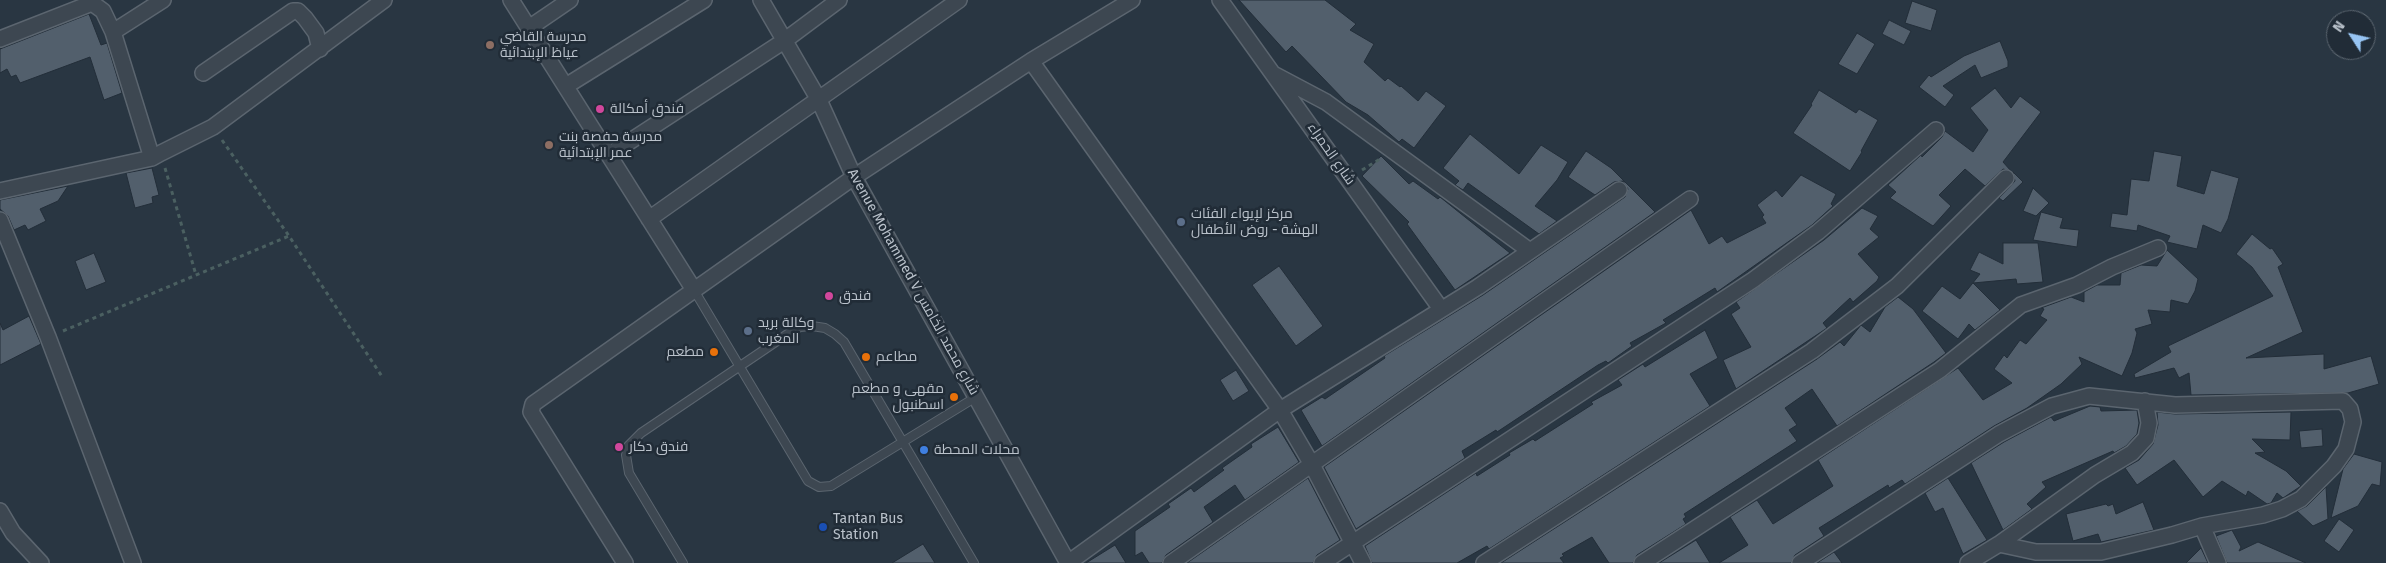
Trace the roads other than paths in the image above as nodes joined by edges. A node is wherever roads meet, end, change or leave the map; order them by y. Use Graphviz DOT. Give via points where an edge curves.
graph roads {
  1 [pos="163,0"];
  2 [pos="512,0"];
  3 [pos="570,0"];
  4 [pos="704,0"];
  5 [pos="761,0"];
  6 [pos="839,0"];
  7 [pos="958,0"];
  8 [pos="1132,0"];
  9 [pos="1220,0"];
  10 [pos="379,2"];
  11 [pos="290,6"];
  12 [pos="529,28"];
  13 [pos="113,32"];
  14 [pos="0,39"];
  15 [pos="784,41"];
  16 [pos="320,49"];
  17 [pos="1031,62"];
  18 [pos="203,73"];
  19 [pos="1274,74"];
  20 [pos="566,86"];
  21 [pos="819,100"];
  22 [pos="1936,130"];
  23 [pos="609,155"];
  24 [pos="157,156"];
  25 [pos="854,177"];
  26 [pos="2006,178"];
  27 [pos="0,190"];
  28 [pos="1619,190"];
  29 [pos="1690,199"];
  30 [pos="649,219"];
  31 [pos="0,220"];
  32 [pos="2158,248"];
  33 [pos="1530,252"];
  34 [pos="694,290"];
  35 [pos="1441,309"];
  36 [pos="740,366"];
  37 [pos="976,398"];
  38 [pos="2145,401"];
  39 [pos="1280,410"];
  40 [pos="903,442"];
  41 [pos="1311,463"];
  42 [pos="0,510"];
  43 [pos="2202,526"];
  44 [pos="1352,543"];
  45 [pos="1999,544"];
  46 [pos="2038,558"];
  47 [pos="41,563"];
  48 [pos="133,563"];
  49 [pos="625,563"];
  50 [pos="683,563"];
  51 [pos="974,563"];
  52 [pos="1068,563"];
  53 [pos="1171,563"];
  54 [pos="1322,563"];
  55 [pos="1363,563"];
  56 [pos="1484,563"];
  57 [pos="1642,563"];
  58 [pos="1800,563"];
  59 [pos="1968,563"];
  60 [pos="2218,563"];
  1 -- 13 [label="street"];
  2 -- 12 [label="street"];
  3 -- 12 [label="street"];
  4 -- 20 [label="street"];
  5 -- 15 [label="street, Avenue Mohammed V شارع محمد الخامس"];
  6 -- 15 [label="street"];
  7 -- 21 [label="street"];
  8 -- 17 [label="street"];
  9 -- 19 [label="street, شارع الحمراء"];
  10 -- 16 [label="street"];
  11 -- 16 [label="street" via="316,33"];
  11 -- 18 [label="street"];
  12 -- 20 [label="street"];
  13 -- 14 [label="street" via="103,11 92,3"];
  13 -- 24 [label="street"];
  15 -- 21 [label="street, Avenue Mohammed V شارع محمد الخامس"];
  15 -- 23 [label="street"];
  16 -- 24 [label="street" via="213,127"];
  17 -- 25 [label="street"];
  17 -- 39 [label="street"];
  19 -- 33 [label="street" via="1326,102"];
  19 -- 35 [label="street, شارع الحمراء"];
  20 -- 23 [label="street"];
  21 -- 25 [label="street, Avenue Mohammed V شارع محمد الخامس"];
  21 -- 30 [label="street"];
  22 -- 44 [label="street" via="1818,232 1753,280"];
  23 -- 30 [label="street"];
  24 -- 27 [label="street"];
  25 -- 34 [label="street"];
  25 -- 37 [label="street, Avenue Mohammed V شارع محمد الخامس"];
  26 -- 56 [label="street" via="1896,286 1812,351"];
  28 -- 33 [label="street"];
  29 -- 41 [label="street"];
  30 -- 34 [label="street"];
  31 -- 48 [label="street"];
  32 -- 57 [label="street" via="2077,285 2021,305 1940,370"];
  33 -- 35 [label="street"];
  34 -- 36 [label="lane"];
  34 -- 49 [label="street" via="531,408 542,431"];
  35 -- 39 [label="street"];
  36 -- 40 [label="lane" via="800,327 825,328 844,342"];
  36 -- 40 [label="lane" via="804,476 813,485 831,486"];
  36 -- 50 [label="lane" via="640,432 628,446 629,473"];
  37 -- 40 [label="lane"];
  37 -- 52 [label="street, Avenue Mohammed V شارع محمد الخامس"];
  38 -- 43 [label="street" via="2176,405 2343,401 2350,409 2353,422 2346,449 2334,466 2301,498 2263,515"];
  38 -- 45 [label="street" via="2150,423 2146,438 2132,453 2095,475"];
  38 -- 58 [label="street" via="2089,396 2052,406 1999,434"];
  39 -- 41 [label="street"];
  39 -- 52 [label="street"];
  40 -- 51 [label="lane"];
  41 -- 44 [label="street"];
  41 -- 53 [label="street"];
  42 -- 47 [label="street" via="13,533"];
  43 -- 46 [label="street" via="2101,552"];
  43 -- 60 [label="street"];
  44 -- 54 [label="street"];
  44 -- 55 [label="street"];
  45 -- 46 [label="street"];
  45 -- 59 [label="street"];
}
